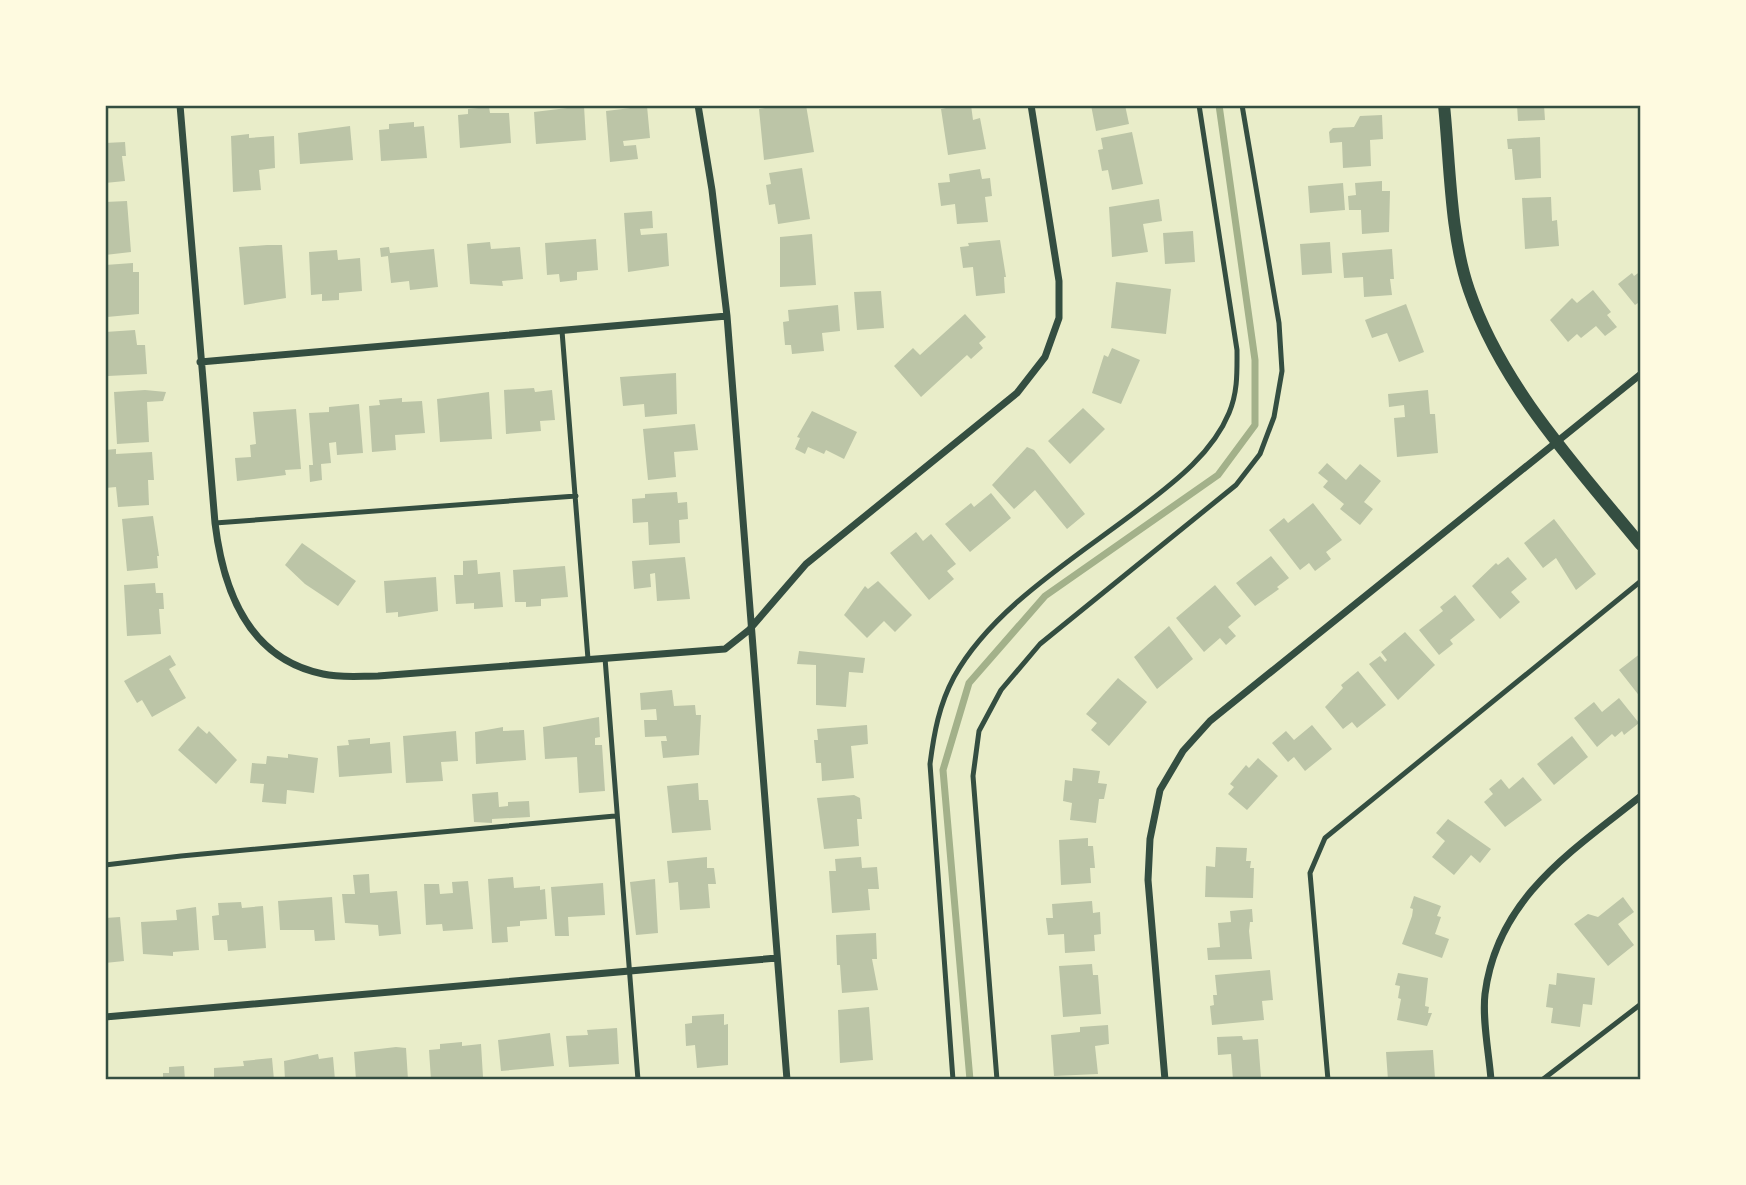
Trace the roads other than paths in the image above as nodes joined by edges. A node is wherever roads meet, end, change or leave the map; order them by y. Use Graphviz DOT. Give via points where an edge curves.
graph roads {
  1 [pos="180,105"];
  2 [pos="698,105"];
  3 [pos="1031,105"];
  4 [pos="1199,105"];
  5 [pos="1242,105"];
  6 [pos="1444,105"];
  7 [pos="727,316"];
  8 [pos="562,331"];
  9 [pos="200,362"];
  10 [pos="1641,374"];
  11 [pos="1556,441"];
  12 [pos="576,496"];
  13 [pos="215,523"];
  14 [pos="1641,545"];
  15 [pos="1641,581"];
  16 [pos="749,630"];
  17 [pos="605,658"];
  18 [pos="588,660"];
  19 [pos="1641,796"];
  20 [pos="615,816"];
  21 [pos="105,866"];
  22 [pos="777,958"];
  23 [pos="632,972"];
  24 [pos="1641,1004"];
  25 [pos="105,1017"];
  26 [pos="638,1080"];
  27 [pos="787,1080"];
  28 [pos="953,1080"];
  29 [pos="997,1080"];
  30 [pos="1165,1080"];
  31 [pos="1328,1080"];
  32 [pos="1491,1080"];
  33 [pos="1542,1080"];
  1 -- 9 [label="street"];
  2 -- 7 [label="street"];
  3 -- 16 [label="street" via="1059,281 1059,318 1045,357 1017,393 806,564"];
  4 -- 28 [label="lane" via="1237,349 1238,382 1213,441 1171,485 1005,613 955,676 936,718 930,764"];
  5 -- 29 [label="lane" via="1279,323 1282,371 1274,417 1260,454 1236,485 1040,644 1001,690 979,731 973,776"];
  6 -- 11 [label="street" via="1455,220 1468,288 1490,343"];
  7 -- 8 [label="street"];
  7 -- 16 [label="street"];
  8 -- 9 [label="street"];
  8 -- 12 [label="lane"];
  9 -- 13 [label="street"];
  10 -- 11 [label="street"];
  11 -- 14 [label="street"];
  11 -- 30 [label="street" via="1210,721 1183,751 1160,790 1150,839 1148,880"];
  12 -- 13 [label="lane"];
  12 -- 18 [label="lane"];
  13 -- 18 [label="street" via="231,599 260,639 287,662 324,675 378,676"];
  15 -- 31 [label="lane" via="1325,838 1310,873"];
  16 -- 17 [label="street" via="725,649"];
  16 -- 22 [label="street"];
  17 -- 18 [label="street"];
  17 -- 20 [label="lane"];
  19 -- 32 [label="street" via="1544,875 1525,895 1499,944 1485,995"];
  20 -- 21 [label="lane"];
  20 -- 23 [label="lane"];
  22 -- 23 [label="street"];
  22 -- 27 [label="street"];
  23 -- 25 [label="street"];
  23 -- 26 [label="lane"];
  24 -- 33 [label="lane"];
}
